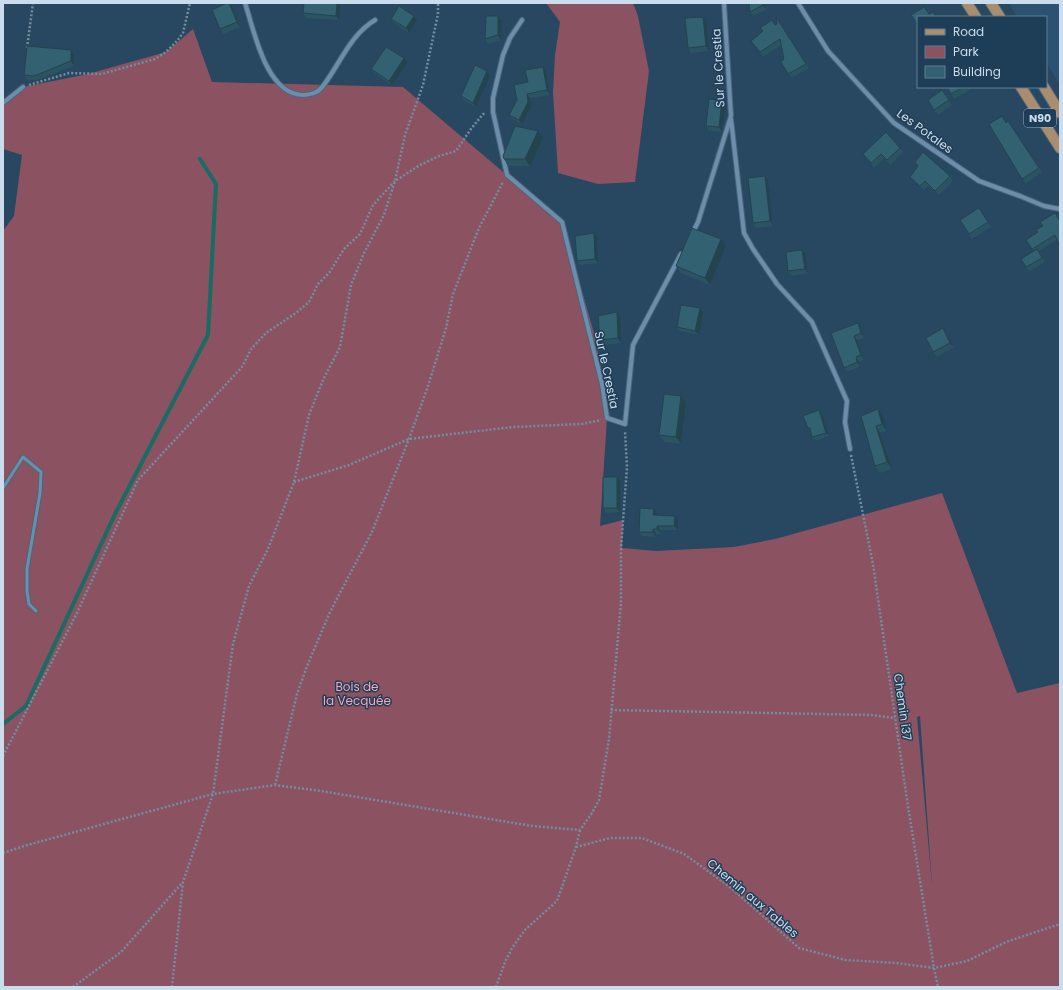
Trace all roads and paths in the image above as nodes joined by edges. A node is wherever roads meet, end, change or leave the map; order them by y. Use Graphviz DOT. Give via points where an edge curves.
graph roads {
  1 [pos="33,3"];
  2 [pos="190,3"];
  3 [pos="245,3"];
  4 [pos="438,3"];
  5 [pos="724,3"];
  6 [pos="798,3"];
  7 [pos="967,3"];
  8 [pos="991,3"];
  9 [pos="975,16"];
  10 [pos="999,16"];
  11 [pos="375,20"];
  12 [pos="522,20"];
  13 [pos="27,50"];
  14 [pos="23,87"];
  15 [pos="1022,88"];
  16 [pos="1045,88"];
  17 [pos="3,103"];
  18 [pos="493,112"];
  19 [pos="1060,112"];
  20 [pos="731,116"];
  21 [pos="1060,148"];
  22 [pos="507,175"];
  23 [pos="394,181"];
  24 [pos="1060,209"];
  25 [pos="691,236"];
  26 [pos="684,250"];
  27 [pos="607,418"];
  28 [pos="625,424"];
  29 [pos="409,439"];
  30 [pos="850,449"];
  31 [pos="294,482"];
  32 [pos="3,488"];
  33 [pos="36,611"];
  34 [pos="611,710"];
  35 [pos="896,718"];
  36 [pos="3,756"];
  37 [pos="275,785"];
  38 [pos="213,794"];
  39 [pos="580,830"];
  40 [pos="576,847"];
  41 [pos="3,853"];
  42 [pos="183,882"];
  43 [pos="1060,924"];
  44 [pos="934,968"];
  45 [pos="73,987"];
  46 [pos="172,987"];
  47 [pos="496,987"];
  48 [pos="938,987"];
  1 -- 13 [label="path"];
  2 -- 14 [label="path" via="183,33 166,52 155,59 102,74 70,73"];
  3 -- 11 [label="street" via="267,67 275,79 289,91 301,95 314,94 322,88 353,39"];
  4 -- 23 [label="path" via="438,14 423,84 405,136"];
  5 -- 20 [label="street, Sur le Crestia"];
  6 -- 24 [label="street, Les Potales" via="828,51 894,123 979,181 1044,206"];
  7 -- 9 [label="main road"];
  8 -- 10 [label="main road"];
  12 -- 18 [label="street" via="503,55 493,98"];
  14 -- 17 [label="street"];
  15 -- 21 [label="main road, N90"];
  16 -- 19 [label="main road, N90"];
  18 -- 22 [label="street"];
  18 -- 23 [label="path" via="483,114 456,151 420,165"];
  20 -- 25 [label="street, Sur le Crestia" via="698,222"];
  20 -- 30 [label="street" via="744,233 777,284 812,322 846,401 845,422"];
  22 -- 27 [label="street, Sur le Crestia" via="562,222 602,384"];
  22 -- 29 [label="path" via="479,228 453,294 446,328"];
  23 -- 31 [label="path" via="384,215 364,253 352,285 340,348 309,415"];
  23 -- 36 [label="path" via="373,205 360,234 344,249 329,273 318,284 309,302 266,333 251,349 242,367 138,480 76,615"];
  26 -- 28 [label="street, Sur le Crestia" via="633,345"];
  27 -- 28 [label="street, Sur le Crestia"];
  27 -- 29 [label="path" via="582,424 513,427"];
  28 -- 34 [label="path" via="627,467 621,602"];
  29 -- 31 [label="path" via="349,465"];
  29 -- 37 [label="path" via="372,532 330,612 307,666 297,694"];
  30 -- 35 [label="path, Chemin i37" via="873,564"];
  31 -- 38 [label="path" via="268,549 249,586 233,644"];
  32 -- 33 [label="lane" via="23,458 41,472 40,493 27,569 29,604"];
  34 -- 35 [label="path" via="872,715"];
  34 -- 39 [label="path" via="599,800"];
  35 -- 44 [label="path, Chemin i37"];
  37 -- 38 [label="path"];
  37 -- 39 [label="path" via="532,826"];
  38 -- 41 [label="path"];
  38 -- 42 [label="path"];
  39 -- 40 [label="path"];
  40 -- 44 [label="path, Chemin aux Tables" via="610,838 642,838 684,854 730,887 799,948 846,960"];
  40 -- 47 [label="path" via="557,901 525,930 512,948"];
  42 -- 45 [label="path" via="121,952"];
  42 -- 46 [label="path"];
  43 -- 44 [label="path, Chemin aux Tables" via="1006,942 967,961"];
  44 -- 48 [label="path, Chemin i37"];
}
